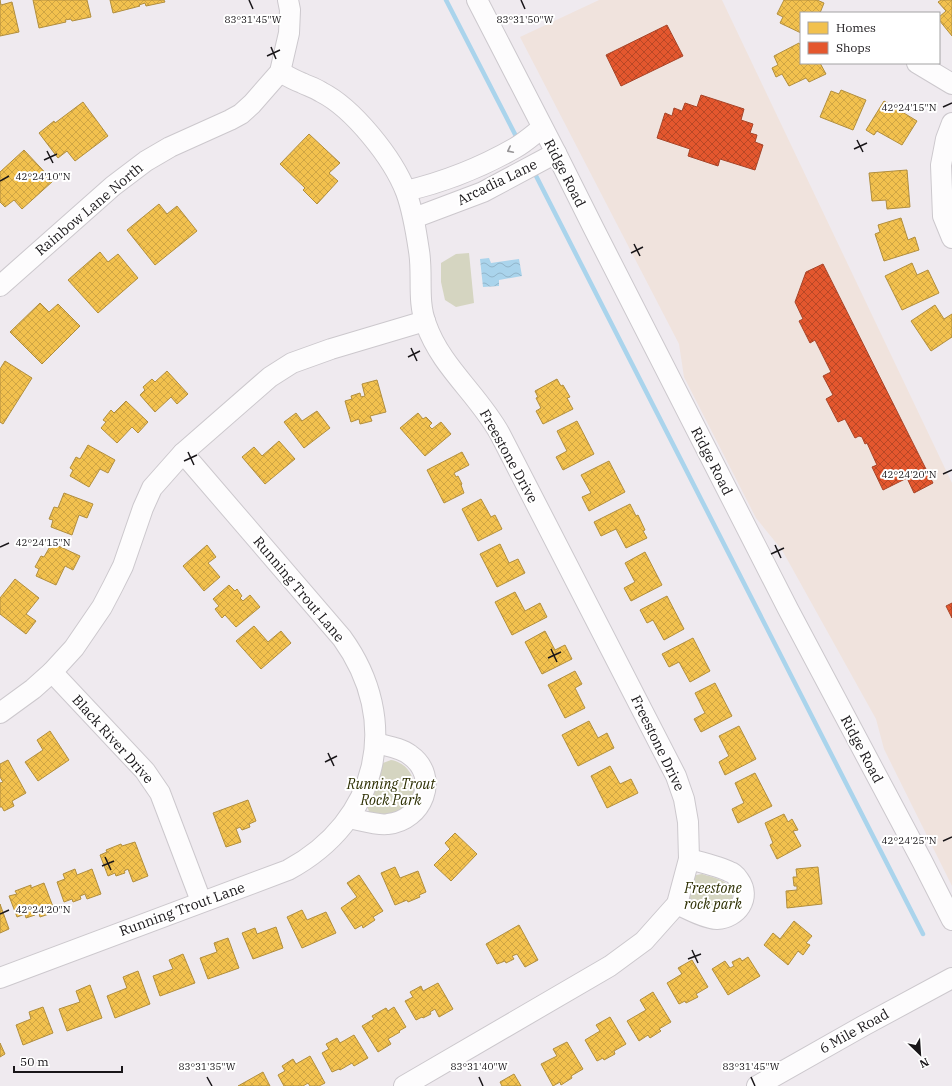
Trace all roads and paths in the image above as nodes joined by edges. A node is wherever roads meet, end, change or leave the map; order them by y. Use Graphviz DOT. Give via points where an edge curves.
graph roads {
  1 [pos="288,0"];
  2 [pos="477,0"];
  3 [pos="919,64"];
  4 [pos="280,72"];
  5 [pos="952,84"];
  6 [pos="952,123"];
  7 [pos="542,128"];
  8 [pos="556,153"];
  9 [pos="406,191"];
  10 [pos="414,218"];
  11 [pos="952,238"];
  12 [pos="0,286"];
  13 [pos="425,321"];
  14 [pos="183,453"];
  15 [pos="52,672"];
  16 [pos="0,713"];
  17 [pos="376,744"];
  18 [pos="349,818"];
  19 [pos="689,859"];
  20 [pos="201,901"];
  21 [pos="677,904"];
  22 [pos="952,920"];
  23 [pos="0,978"];
  24 [pos="952,978"];
  25 [pos="417,1083"];
  26 [pos="757,1086"];
  1 -- 4 [label="street" via="289,33"];
  2 -- 7 [label="street, Ridge Road"];
  3 -- 5 [label="street"];
  4 -- 9 [label="street, Freestone Drive" via="322,92 354,117 383,150"];
  4 -- 12 [label="street, Rainbow Lane North" via="240,114 146,161 113,186"];
  6 -- 11 [label="street" via="941,165 943,216"];
  7 -- 8 [label="street, Ridge Road"];
  7 -- 9 [label="street, Arcadia Lane, one-way" via="516,148 471,170"];
  8 -- 10 [label="street, Arcadia Lane" via="483,192"];
  8 -- 22 [label="street, Ridge Road" via="788,610"];
  9 -- 10 [label="street, Freestone Drive"];
  10 -- 13 [label="street, Freestone Drive"];
  13 -- 14 [label="street" via="338,346 292,363 270,377"];
  13 -- 19 [label="street, Freestone Drive" via="444,360 484,409 496,428 676,776 688,822"];
  14 -- 15 [label="street" via="152,488 123,566 102,607 74,648"];
  14 -- 17 [label="street, Running Trout Lane" via="351,651 362,670 371,702"];
  15 -- 16 [label="street"];
  15 -- 20 [label="street, Black River Drive" via="153,780"];
  17 -- 18 [label="street, Running Trout Lane" via="361,797"];
  17 -- 18 [label="street" via="392,746 410,754 417,761 424,772 426,784 422,800 412,815 397,823 386,825"];
  18 -- 20 [label="street, Running Trout Lane" via="330,839 299,864"];
  19 -- 21 [label="street, Freestone Drive"];
  19 -- 21 [label="street" via="731,872 744,889 744,899 736,912 716,919"];
  20 -- 23 [label="street, Running Trout Lane"];
  21 -- 25 [label="street, Freestone Drive" via="644,941 610,966"];
  24 -- 26 [label="street, 6 Mile Road"];
}
